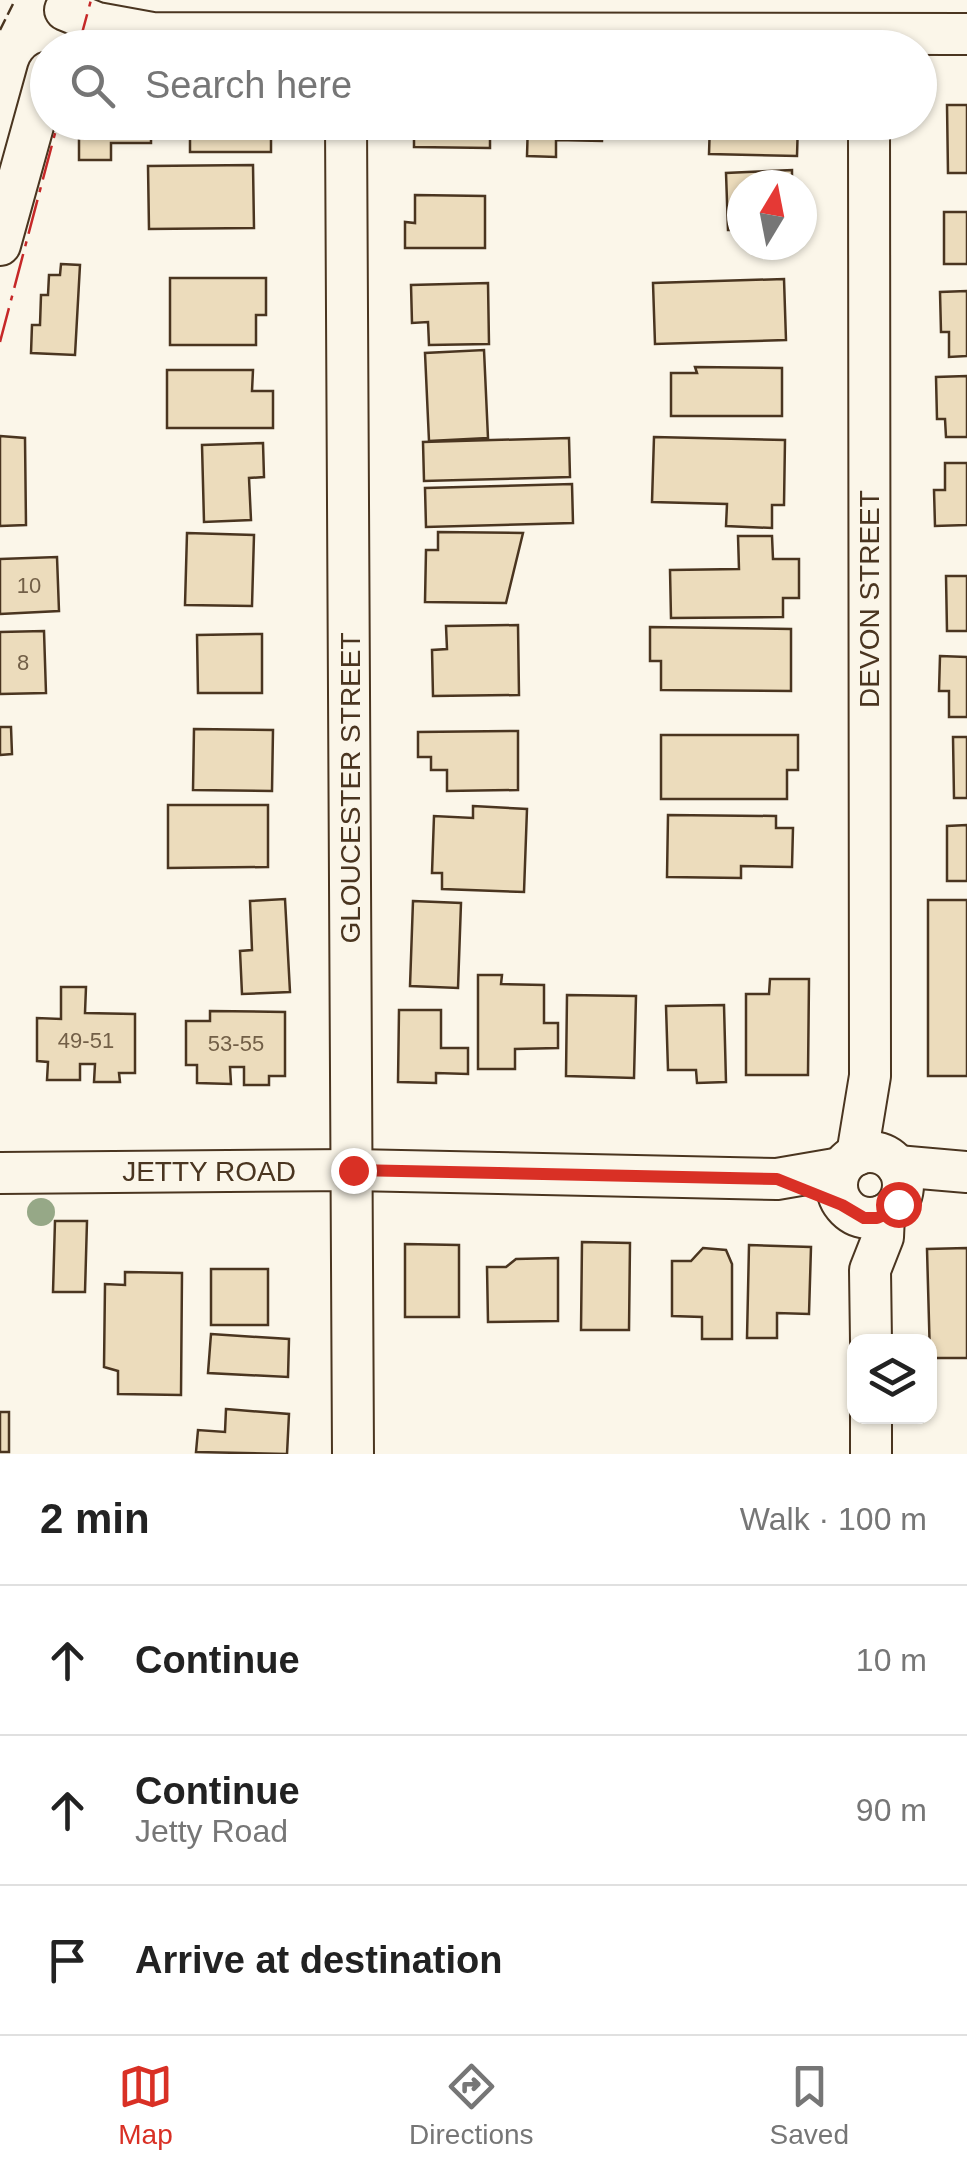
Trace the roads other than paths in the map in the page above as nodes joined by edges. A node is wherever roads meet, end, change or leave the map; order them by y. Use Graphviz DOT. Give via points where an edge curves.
graph roads {
  1 [pos="63,19"];
  2 [pos="869,27"];
  3 [pos="136,30"];
  4 [pos="738,30"];
  5 [pos="911,30"];
  6 [pos="937,32"];
  7 [pos="967,34"];
  8 [pos="30,137"];
  9 [pos="346,140"];
  10 [pos="869,140"];
  11 [pos="0,245"];
  12 [pos="353,1170"];
  13 [pos="0,1172"];
  14 [pos="967,1175"];
  15 [pos="871,1185"];
  16 [pos="870,1334"];
  17 [pos="871,1424"];
  18 [pos="353,1454"];
  19 [pos="871,1454"];
  1 -- 3 [label="street"];
  2 -- 4 [label="street"];
  2 -- 5 [label="street"];
  6 -- 7 [label="street"];
  8 -- 11 [label="street"];
  9 -- 12 [label="street, GLOUCESTER STREET"];
  10 -- 15 [label="street, DEVON STREET"];
  12 -- 13 [label="street, JETTY ROAD"];
  12 -- 15 [label="street, JETTY ROAD"];
  12 -- 18 [label="street, GLOUCESTER STREET"];
  14 -- 15 [label="street"];
  15 -- 16 [label="street, DEVON STREET" via="863,1258 870,1270"];
  17 -- 19 [label="street"];
}
